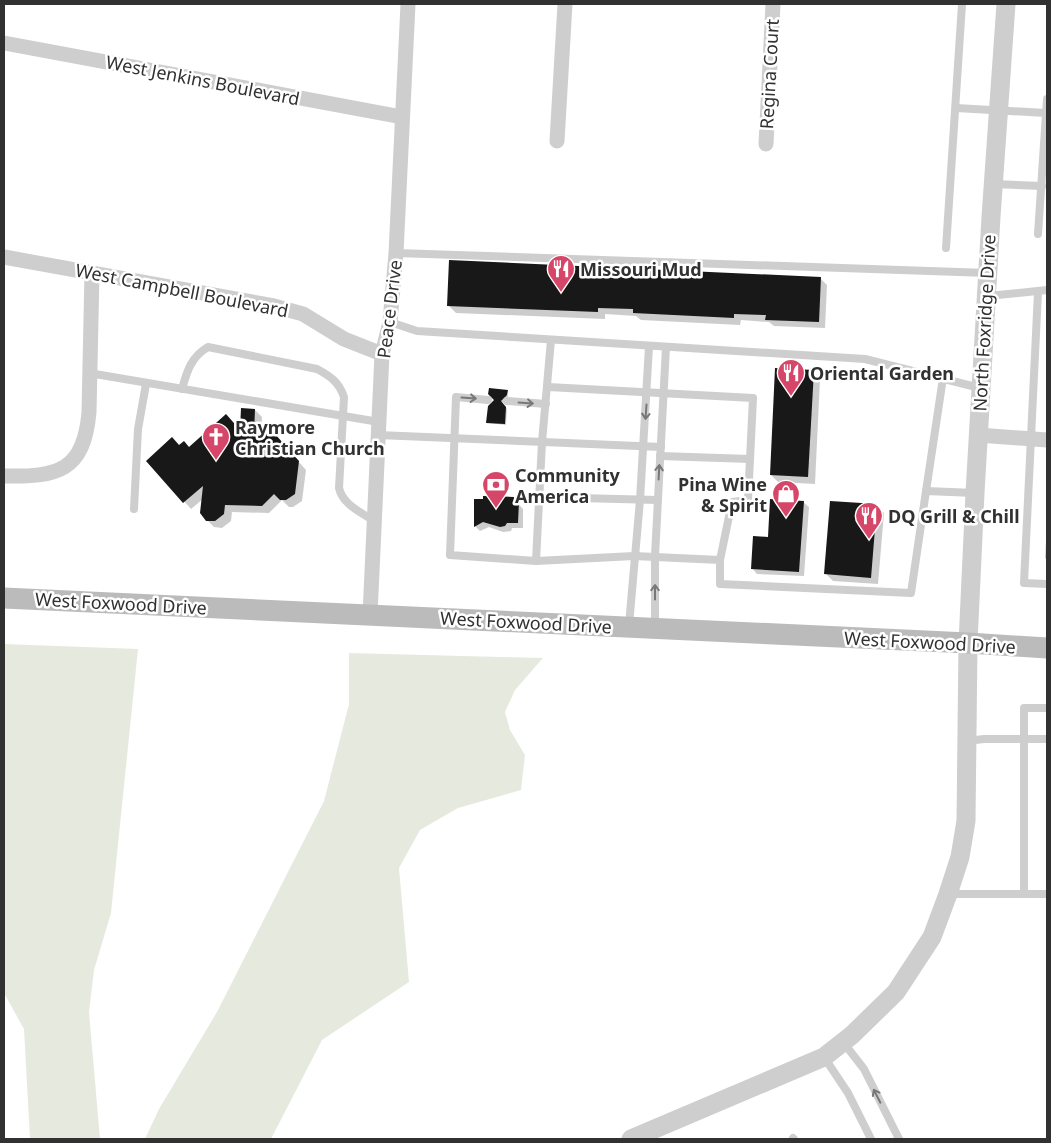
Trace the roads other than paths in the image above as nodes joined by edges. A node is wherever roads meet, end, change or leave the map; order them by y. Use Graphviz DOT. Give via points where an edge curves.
graph roads {
  1 [pos="408,4"];
  2 [pos="565,4"];
  3 [pos="773,4"];
  4 [pos="962,4"];
  5 [pos="1006,4"];
  6 [pos="4,43"];
  7 [pos="1047,99"];
  8 [pos="956,108"];
  9 [pos="998,111"];
  10 [pos="1046,113"];
  11 [pos="402,117"];
  12 [pos="557,141"];
  13 [pos="766,144"];
  14 [pos="993,184"];
  15 [pos="1042,186"];
  16 [pos="1038,234"];
  17 [pos="946,248"];
  18 [pos="396,253"];
  19 [pos="4,257"];
  20 [pos="92,273"];
  21 [pos="988,273"];
  22 [pos="1047,290"];
  23 [pos="1038,292"];
  24 [pos="988,296"];
  25 [pos="390,322"];
  26 [pos="552,340"];
  27 [pos="649,346"];
  28 [pos="666,347"];
  29 [pos="382,354"];
  30 [pos="90,374"];
  31 [pos="943,378"];
  32 [pos="146,384"];
  33 [pos="548,387"];
  34 [pos="980,388"];
  35 [pos="182,390"];
  36 [pos="648,393"];
  37 [pos="664,394"];
  38 [pos="488,400"];
  39 [pos="507,401"];
  40 [pos="546,404"];
  41 [pos="344,416"];
  42 [pos="379,428"];
  43 [pos="978,436"];
  44 [pos="453,438"];
  45 [pos="1031,439"];
  46 [pos="1047,440"];
  47 [pos="542,442"];
  48 [pos="644,446"];
  49 [pos="661,451"];
  50 [pos="750,459"];
  51 [pos="4,476"];
  52 [pos="926,490"];
  53 [pos="975,493"];
  54 [pos="538,497"];
  55 [pos="640,500"];
  56 [pos="658,500"];
  57 [pos="134,510"];
  58 [pos="374,521"];
  59 [pos="634,556"];
  60 [pos="655,556"];
  61 [pos="720,560"];
  62 [pos="536,561"];
  63 [pos="1047,584"];
  64 [pos="4,598"];
  65 [pos="370,615"];
  66 [pos="629,627"];
  67 [pos="655,628"];
  68 [pos="968,642"];
  69 [pos="1047,648"];
  70 [pos="1047,708"];
  71 [pos="1024,739"];
  72 [pos="1047,739"];
  73 [pos="968,741"];
  74 [pos="948,894"];
  75 [pos="1024,894"];
  76 [pos="1047,894"];
  77 [pos="843,1042"];
  78 [pos="824,1057"];
  79 [pos="631,1139"];
  80 [pos="871,1139"];
  81 [pos="899,1139"];
  1 -- 11 [label="street, Peace Drive"];
  2 -- 12 [label="street"];
  3 -- 13 [label="street, Regina Court"];
  4 -- 8 [label="lane"];
  5 -- 9 [label="street, North Foxridge Drive"];
  6 -- 11 [label="street, West Jenkins Boulevard"];
  7 -- 10 [label="lane"];
  8 -- 9 [label="lane"];
  8 -- 17 [label="lane"];
  9 -- 10 [label="lane"];
  9 -- 14 [label="street, North Foxridge Drive"];
  10 -- 15 [label="lane"];
  11 -- 18 [label="street, Peace Drive"];
  14 -- 15 [label="lane"];
  14 -- 21 [label="street, North Foxridge Drive"];
  15 -- 16 [label="lane"];
  18 -- 21 [label="lane"];
  18 -- 25 [label="street, Peace Drive"];
  19 -- 20 [label="street, West Campbell Boulevard"];
  20 -- 29 [label="street, West Campbell Boulevard" via="303,314 344,339"];
  20 -- 30 [label="street"];
  21 -- 24 [label="street, North Foxridge Drive"];
  22 -- 23 [label="lane"];
  23 -- 24 [label="lane"];
  23 -- 45 [label="lane"];
  24 -- 34 [label="street, North Foxridge Drive"];
  25 -- 26 [label="lane" via="417,331"];
  25 -- 29 [label="street, Peace Drive"];
  26 -- 27 [label="lane"];
  26 -- 33 [label="lane"];
  27 -- 28 [label="lane"];
  27 -- 36 [label="lane"];
  28 -- 31 [label="lane" via="865,359"];
  28 -- 37 [label="lane"];
  29 -- 42 [label="street, Peace Drive"];
  30 -- 32 [label="lane"];
  30 -- 51 [label="street" via="89,418 78,453 62,469 37,476"];
  31 -- 34 [label="lane"];
  31 -- 52 [label="lane"];
  32 -- 35 [label="lane"];
  32 -- 57 [label="lane" via="138,429"];
  33 -- 36 [label="lane"];
  33 -- 40 [label="lane"];
  34 -- 43 [label="street, North Foxridge Drive"];
  35 -- 41 [label="lane"];
  35 -- 41 [label="lane" via="192,360 208,347 318,369 341,387"];
  36 -- 37 [label="lane"];
  36 -- 48 [label="lane, one-way"];
  37 -- 49 [label="lane"];
  37 -- 50 [label="lane" via="753,398"];
  44 -- 38 [label="lane, one-way" via="456,397"];
  39 -- 40 [label="lane, one-way"];
  40 -- 47 [label="lane"];
  41 -- 42 [label="lane"];
  41 -- 58 [label="lane" via="339,488 344,501"];
  42 -- 44 [label="lane"];
  42 -- 58 [label="street, Peace Drive"];
  43 -- 45 [label="street"];
  43 -- 53 [label="street, North Foxridge Drive"];
  44 -- 47 [label="lane"];
  44 -- 62 [label="lane" via="450,556"];
  45 -- 46 [label="street"];
  45 -- 63 [label="lane" via="1024,583"];
  47 -- 48 [label="lane"];
  47 -- 54 [label="lane"];
  48 -- 49 [label="lane"];
  48 -- 55 [label="lane"];
  49 -- 50 [label="lane"];
  56 -- 49 [label="lane, one-way"];
  50 -- 61 [label="lane" via="748,500 732,502"];
  52 -- 53 [label="lane"];
  52 -- 61 [label="lane" via="910,593 720,584"];
  53 -- 68 [label="street, North Foxridge Drive"];
  54 -- 55 [label="lane"];
  54 -- 62 [label="lane"];
  55 -- 56 [label="lane"];
  55 -- 59 [label="lane"];
  56 -- 60 [label="lane"];
  58 -- 65 [label="street, Peace Drive"];
  59 -- 60 [label="lane"];
  59 -- 62 [label="lane"];
  59 -- 66 [label="lane"];
  60 -- 61 [label="lane"];
  67 -- 60 [label="lane, one-way"];
  64 -- 65 [label="main road, West Foxwood Drive"];
  65 -- 66 [label="main road, West Foxwood Drive"];
  66 -- 67 [label="main road, West Foxwood Drive"];
  67 -- 68 [label="main road, West Foxwood Drive"];
  68 -- 69 [label="main road, West Foxwood Drive"];
  68 -- 73 [label="street, North Foxridge Drive"];
  70 -- 71 [label="lane" via="1024,708"];
  71 -- 72 [label="lane"];
  71 -- 73 [label="lane"];
  71 -- 75 [label="lane"];
  73 -- 74 [label="street, North Foxridge Drive" via="966,821 960,857"];
  74 -- 75 [label="lane"];
  74 -- 77 [label="street, North Foxridge Drive" via="932,937 916,964 896,992"];
  75 -- 76 [label="lane"];
  77 -- 78 [label="street, North Foxridge Drive"];
  81 -- 77 [label="lane, one-way" via="864,1069"];
  78 -- 79 [label="street, North Foxridge Drive"];
  78 -- 80 [label="lane" via="848,1093"];
}
